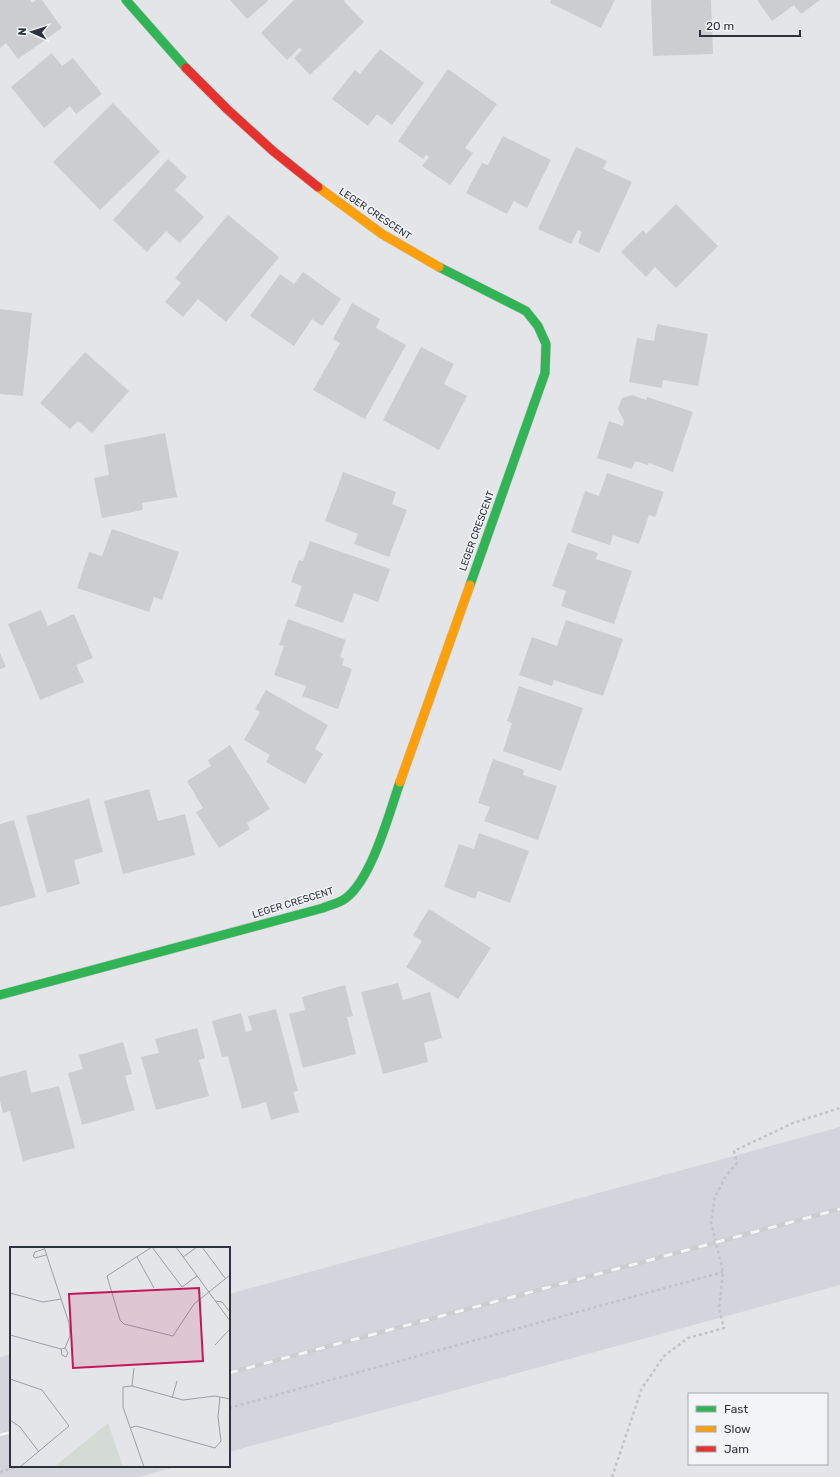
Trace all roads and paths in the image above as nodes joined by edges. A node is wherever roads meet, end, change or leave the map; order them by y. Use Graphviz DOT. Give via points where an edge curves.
graph roads {
  1 [pos="126,0"];
  2 [pos="0,995"];
  3 [pos="840,1108"];
  4 [pos="723,1272"];
  5 [pos="230,1408"];
  6 [pos="17,1467"];
  7 [pos="0,1472"];
  8 [pos="612,1477"];
  1 -- 2 [label="street, LEGER CRESCENT" via="227,109 273,151 324,192 382,234 453,275 526,311 538,326 546,344 545,373 370,866 355,888 344,899 323,908"];
  3 -- 4 [label="path" via="793,1123 734,1151 737,1162 715,1197 711,1222"];
  4 -- 5 [label="path"];
  4 -- 8 [label="path" via="719,1308 724,1328 688,1338 664,1356 642,1388"];
  6 -- 7 [label="path"];
}
